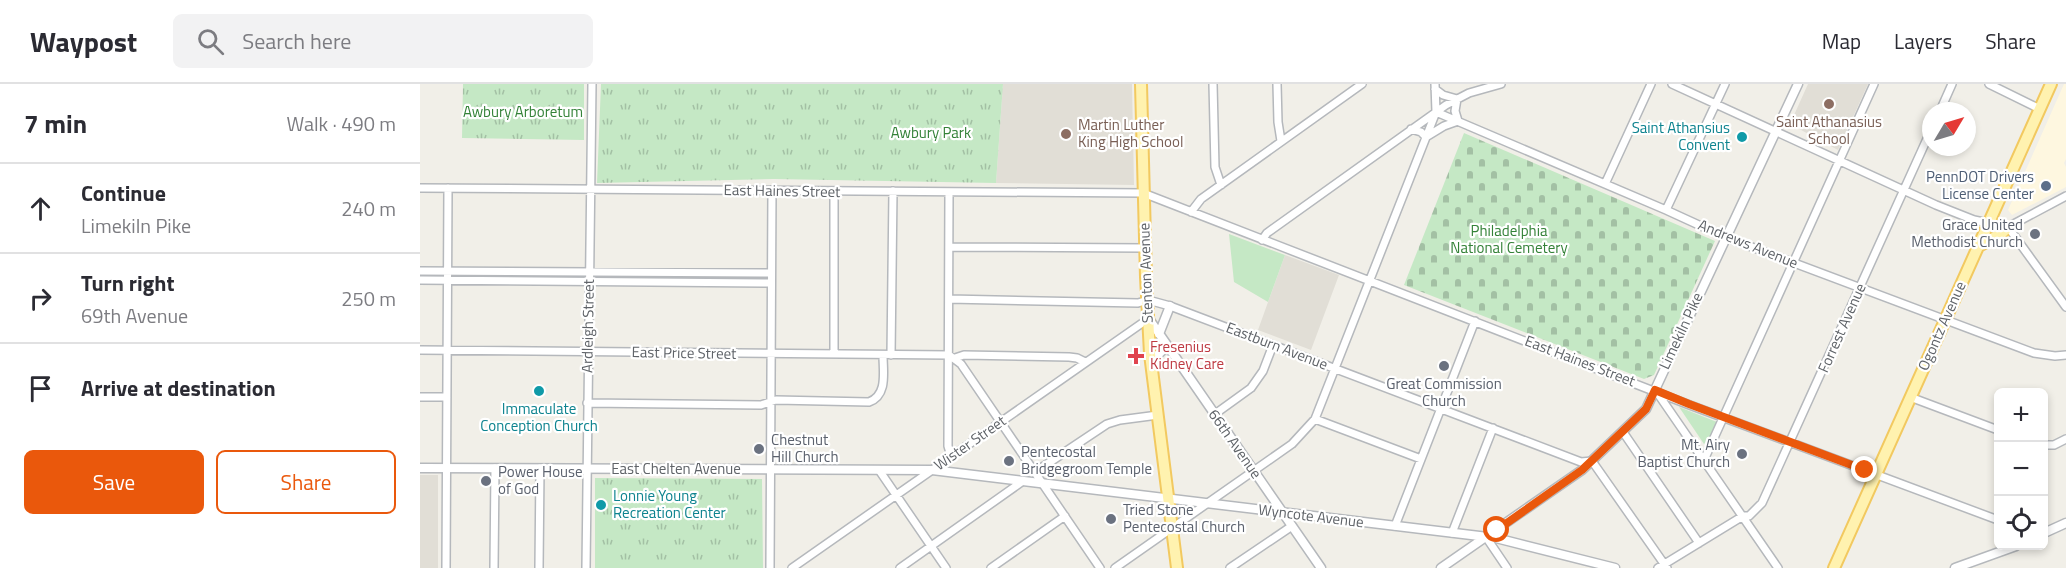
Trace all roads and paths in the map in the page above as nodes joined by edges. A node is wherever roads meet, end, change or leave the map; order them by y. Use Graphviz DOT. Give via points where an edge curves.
graph roads {
  1 [pos="592,84"];
  2 [pos="1141,84"];
  3 [pos="1214,84"];
  4 [pos="1277,84"];
  5 [pos="1362,84"];
  6 [pos="1501,84"];
  7 [pos="1652,84"];
  8 [pos="1672,84"];
  9 [pos="1725,84"];
  10 [pos="1798,84"];
  11 [pos="1874,84"];
  12 [pos="1952,84"];
  13 [pos="1989,84"];
  14 [pos="2051,84"];
  15 [pos="1435,87"];
  16 [pos="1457,99"];
  17 [pos="1944,102"];
  18 [pos="1716,103"];
  19 [pos="2040,109"];
  20 [pos="1436,112"];
  21 [pos="1458,122"];
  22 [pos="1411,129"];
  23 [pos="1775,130"];
  24 [pos="1426,137"];
  25 [pos="1281,141"];
  26 [pos="1922,150"];
  27 [pos="1840,160"];
  28 [pos="1605,184"];
  29 [pos="1221,185"];
  30 [pos="420,188"];
  31 [pos="448,188"];
  32 [pos="590,189"];
  33 [pos="772,190"];
  34 [pos="1904,190"];
  35 [pos="893,191"];
  36 [pos="834,192"];
  37 [pos="949,193"];
  38 [pos="1143,193"];
  39 [pos="2066,196"];
  40 [pos="1666,210"];
  41 [pos="1191,212"];
  42 [pos="1990,223"];
  43 [pos="2008,227"];
  44 [pos="1725,237"];
  45 [pos="1262,240"];
  46 [pos="1978,246"];
  47 [pos="949,247"];
  48 [pos="1145,248"];
  49 [pos="1793,263"];
  50 [pos="420,271"];
  51 [pos="448,271"];
  52 [pos="589,272"];
  53 [pos="771,273"];
  54 [pos="420,280"];
  55 [pos="448,280"];
  56 [pos="589,281"];
  57 [pos="1370,281"];
  58 [pos="771,283"];
  59 [pos="1860,288"];
  60 [pos="949,299"];
  61 [pos="1149,300"];
  62 [pos="1170,306"];
  63 [pos="2066,307"];
  64 [pos="1148,319"];
  65 [pos="1945,320"];
  66 [pos="1475,321"];
  67 [pos="1159,334"];
  68 [pos="1273,345"];
  69 [pos="1169,349"];
  70 [pos="420,350"];
  71 [pos="447,351"];
  72 [pos="588,352"];
  73 [pos="771,353"];
  74 [pos="834,354"];
  75 [pos="887,355"];
  76 [pos="2066,355"];
  77 [pos="952,357"];
  78 [pos="1151,361"];
  79 [pos="1085,362"];
  80 [pos="1337,369"];
  81 [pos="1655,390"];
  82 [pos="420,397"];
  83 [pos="447,397"];
  84 [pos="1911,397"];
  85 [pos="771,402"];
  86 [pos="587,403"];
  87 [pos="1441,409"];
  88 [pos="1215,414"];
  89 [pos="1158,415"];
  90 [pos="1724,417"];
  91 [pos="1316,418"];
  92 [pos="1000,422"];
  93 [pos="1493,428"];
  94 [pos="1994,428"];
  95 [pos="1623,432"];
  96 [pos="2066,440"];
  97 [pos="1790,442"];
  98 [pos="2048,446"];
  99 [pos="951,456"];
  100 [pos="1421,459"];
  101 [pos="1704,460"];
  102 [pos="1592,461"];
  103 [pos="420,468"];
  104 [pos="446,468"];
  105 [pos="495,468"];
  106 [pos="540,468"];
  107 [pos="586,468"];
  108 [pos="770,469"];
  109 [pos="879,470"];
  110 [pos="932,470"];
  111 [pos="1253,470"];
  112 [pos="1035,472"];
  113 [pos="1875,474"];
  114 [pos="1023,481"];
  115 [pos="1041,483"];
  116 [pos="896,495"];
  117 [pos="1167,499"];
  118 [pos="1207,503"];
  119 [pos="1283,513"];
  120 [pos="1065,516"];
  121 [pos="1743,516"];
  122 [pos="1994,519"];
  123 [pos="2066,523"];
  124 [pos="1292,526"];
  125 [pos="1395,526"];
  126 [pos="1171,528"];
  127 [pos="2048,531"];
  128 [pos="1452,533"];
  129 [pos="1486,537"];
  130 [pos="1699,543"];
  131 [pos="931,546"];
  132 [pos="2005,550"];
  133 [pos="1663,567"];
  134 [pos="446,568"];
  135 [pos="494,568"];
  136 [pos="539,568"];
  137 [pos="586,568"];
  138 [pos="770,568"];
  139 [pos="792,568"];
  140 [pos="900,568"];
  141 [pos="946,568"];
  142 [pos="991,568"];
  143 [pos="1100,568"];
  144 [pos="1115,568"];
  145 [pos="1177,568"];
  146 [pos="1230,568"];
  147 [pos="1321,568"];
  148 [pos="1441,568"];
  149 [pos="1507,568"];
  150 [pos="1616,568"];
  151 [pos="1778,568"];
  152 [pos="1834,568"];
  153 [pos="1955,568"];
  1 -- 32 [label="street, Ardleigh Street"];
  2 -- 38 [label="main road, Stenton Avenue"];
  3 -- 29 [label="street" via="1215,167"];
  4 -- 25 [label="street"];
  5 -- 25 [label="street"];
  6 -- 16 [label="street"];
  7 -- 28 [label="street"];
  8 -- 18 [label="street"];
  9 -- 18 [label="street"];
  10 -- 23 [label="street, Limekiln Pike"];
  11 -- 27 [label="street"];
  12 -- 17 [label="street"];
  13 -- 19 [label="street"];
  14 -- 19 [label="main road, Ogontz Avenue"];
  15 -- 16 [label="street" via="1443,95"];
  15 -- 20 [label="street"];
  16 -- 20 [label="street"];
  16 -- 21 [label="street"];
  18 -- 23 [label="street"];
  18 -- 40 [label="street"];
  19 -- 42 [label="main road, Ogontz Avenue"];
  20 -- 21 [label="street, Andrews Avenue"];
  20 -- 22 [label="street"];
  20 -- 24 [label="street"];
  21 -- 24 [label="street"];
  21 -- 28 [label="street, Andrews Avenue"];
  22 -- 24 [label="street"];
  22 -- 45 [label="street"];
  23 -- 27 [label="street"];
  23 -- 44 [label="street, Limekiln Pike"];
  24 -- 57 [label="street"];
  25 -- 29 [label="street"];
  26 -- 34 [label="street, Forrest Avenue"];
  27 -- 34 [label="street"];
  27 -- 49 [label="street"];
  28 -- 40 [label="street, Andrews Avenue"];
  29 -- 41 [label="street"];
  30 -- 31 [label="street, East Haines Street"];
  31 -- 32 [label="street, East Haines Street"];
  31 -- 51 [label="street"];
  32 -- 33 [label="street, East Haines Street"];
  32 -- 52 [label="street, Ardleigh Street"];
  33 -- 36 [label="street, East Haines Street"];
  33 -- 53 [label="street"];
  34 -- 42 [label="street"];
  34 -- 59 [label="street, Forrest Avenue"];
  35 -- 36 [label="street, East Haines Street"];
  35 -- 37 [label="street, East Haines Street"];
  35 -- 75 [label="street"];
  36 -- 74 [label="street"];
  37 -- 38 [label="street, East Haines Street"];
  37 -- 47 [label="street"];
  38 -- 41 [label="street, East Haines Street"];
  38 -- 48 [label="main road, Stenton Avenue"];
  39 -- 43 [label="street"];
  40 -- 44 [label="street, Andrews Avenue"];
  41 -- 45 [label="street, East Haines Street"];
  42 -- 43 [label="street"];
  42 -- 46 [label="main road, Ogontz Avenue"];
  43 -- 46 [label="main road"];
  43 -- 63 [label="street"];
  44 -- 49 [label="street, Andrews Avenue"];
  44 -- 81 [label="street, Limekiln Pike"];
  45 -- 57 [label="street, East Haines Street"];
  46 -- 65 [label="main road, Ogontz Avenue"];
  47 -- 48 [label="street"];
  47 -- 60 [label="street"];
  48 -- 61 [label="main road, Stenton Avenue"];
  49 -- 59 [label="street, Andrews Avenue"];
  49 -- 90 [label="street"];
  50 -- 51 [label="street"];
  51 -- 52 [label="street"];
  51 -- 55 [label="street"];
  52 -- 53 [label="street"];
  52 -- 56 [label="street, Ardleigh Street"];
  53 -- 58 [label="street"];
  54 -- 55 [label="street"];
  55 -- 56 [label="street"];
  55 -- 71 [label="street"];
  56 -- 58 [label="street"];
  56 -- 72 [label="street, Ardleigh Street"];
  57 -- 66 [label="street, East Haines Street"];
  57 -- 80 [label="street"];
  58 -- 73 [label="street"];
  59 -- 65 [label="street, Andrews Avenue"];
  59 -- 97 [label="street, Forrest Avenue"];
  60 -- 61 [label="street, Eastburn Avenue" via="1138,303"];
  60 -- 77 [label="street"];
  61 -- 62 [label="street, Eastburn Avenue"];
  61 -- 64 [label="main road, Stenton Avenue"];
  62 -- 67 [label="street"];
  62 -- 68 [label="street, Eastburn Avenue"];
  64 -- 67 [label="street, 66th Avenue"];
  64 -- 78 [label="main road, Stenton Avenue"];
  64 -- 79 [label="street, Wister Street"];
  65 -- 76 [label="street, Andrews Avenue" via="2043,356"];
  65 -- 84 [label="main road, Ogontz Avenue"];
  66 -- 81 [label="street, East Haines Street"];
  66 -- 87 [label="street"];
  67 -- 69 [label="street, 66th Avenue"];
  68 -- 80 [label="street, Eastburn Avenue"];
  68 -- 88 [label="street" via="1251,388"];
  69 -- 78 [label="street"];
  69 -- 88 [label="street, 66th Avenue"];
  70 -- 71 [label="street, East Price Street"];
  71 -- 72 [label="street, East Price Street"];
  71 -- 83 [label="street"];
  72 -- 73 [label="street, East Price Street"];
  72 -- 86 [label="street, Ardleigh Street"];
  73 -- 74 [label="street, East Price Street"];
  73 -- 85 [label="street"];
  74 -- 75 [label="street, East Price Street"];
  75 -- 77 [label="street, East Price Street"];
  75 -- 85 [label="street" via="883,389 869,402"];
  77 -- 79 [label="street, East Price Street" via="1069,357"];
  77 -- 92 [label="street"];
  77 -- 99 [label="street" via="948,446"];
  78 -- 89 [label="main road, Stenton Avenue"];
  79 -- 92 [label="street, Wister Street"];
  80 -- 87 [label="street, Eastburn Avenue"];
  80 -- 91 [label="street"];
  81 -- 90 [label="street"];
  81 -- 95 [label="street, Limekiln Pike" via="1646,409"];
  81 -- 101 [label="street, East Haines Street"];
  82 -- 83 [label="street"];
  83 -- 104 [label="street"];
  84 -- 94 [label="street"];
  84 -- 113 [label="main road, Ogontz Avenue"];
  85 -- 86 [label="street"];
  85 -- 108 [label="street"];
  86 -- 107 [label="street, Ardleigh Street"];
  87 -- 93 [label="street, Eastburn Avenue"];
  87 -- 100 [label="street"];
  88 -- 111 [label="street, 66th Avenue"];
  89 -- 112 [label="street" via="1107,424"];
  89 -- 117 [label="main road, Stenton Avenue"];
  90 -- 97 [label="street"];
  90 -- 101 [label="street"];
  91 -- 100 [label="street"];
  91 -- 111 [label="street" via="1292,444"];
  92 -- 99 [label="street, Wister Street"];
  92 -- 112 [label="street"];
  93 -- 102 [label="street, Eastburn Avenue" via="1581,462"];
  93 -- 128 [label="street"];
  95 -- 102 [label="street, Limekiln Pike"];
  95 -- 130 [label="street"];
  96 -- 98 [label="street"];
  97 -- 113 [label="street"];
  97 -- 121 [label="street, Forrest Avenue" via="1762,503 1754,513"];
  99 -- 110 [label="street, Wister Street"];
  100 -- 125 [label="street"];
  101 -- 121 [label="street, East Haines Street"];
  102 -- 129 [label="street, Limekiln Pike"];
  102 -- 133 [label="street"];
  103 -- 104 [label="street, East Chelten Avenue"];
  104 -- 105 [label="street, East Chelten Avenue"];
  104 -- 134 [label="street"];
  105 -- 106 [label="street, East Chelten Avenue"];
  105 -- 135 [label="street"];
  106 -- 107 [label="street, East Chelten Avenue"];
  106 -- 136 [label="street"];
  107 -- 108 [label="street, East Chelten Avenue"];
  107 -- 137 [label="street, Ardleigh Street"];
  108 -- 109 [label="street, East Chelten Avenue"];
  108 -- 138 [label="street"];
  109 -- 110 [label="street, East Chelten Avenue"];
  109 -- 116 [label="street"];
  110 -- 114 [label="street, Wyncote Avenue"];
  110 -- 116 [label="street, Wister Street"];
  111 -- 118 [label="street"];
  111 -- 119 [label="street, 66th Avenue"];
  112 -- 115 [label="street"];
  113 -- 122 [label="street"];
  113 -- 152 [label="main road, Ogontz Avenue"];
  114 -- 115 [label="street, Wyncote Avenue"];
  114 -- 131 [label="street"];
  115 -- 117 [label="street, Wyncote Avenue"];
  115 -- 120 [label="street"];
  116 -- 131 [label="street"];
  116 -- 139 [label="street, Wister Street"];
  117 -- 118 [label="street, Wyncote Avenue"];
  117 -- 126 [label="main road, Stenton Avenue"];
  118 -- 119 [label="street, Wyncote Avenue"];
  118 -- 126 [label="street"];
  119 -- 124 [label="street, 66th Avenue"];
  119 -- 125 [label="street, Wyncote Avenue"];
  120 -- 142 [label="street"];
  120 -- 143 [label="street"];
  121 -- 130 [label="street, Forrest Avenue"];
  121 -- 151 [label="street, East Haines Street"];
  123 -- 127 [label="street"];
  124 -- 146 [label="street"];
  124 -- 147 [label="street, 66th Avenue"];
  125 -- 128 [label="street, Wyncote Avenue"];
  126 -- 144 [label="street"];
  126 -- 145 [label="main road, Stenton Avenue"];
  128 -- 129 [label="street, Wyncote Avenue"];
  129 -- 148 [label="street, Limekiln Pike"];
  129 -- 149 [label="street"];
  129 -- 150 [label="street, Wyncote Avenue"];
  130 -- 133 [label="street, Forrest Avenue"];
  131 -- 140 [label="street"];
  131 -- 141 [label="street"];
  132 -- 153 [label="street"];
}
